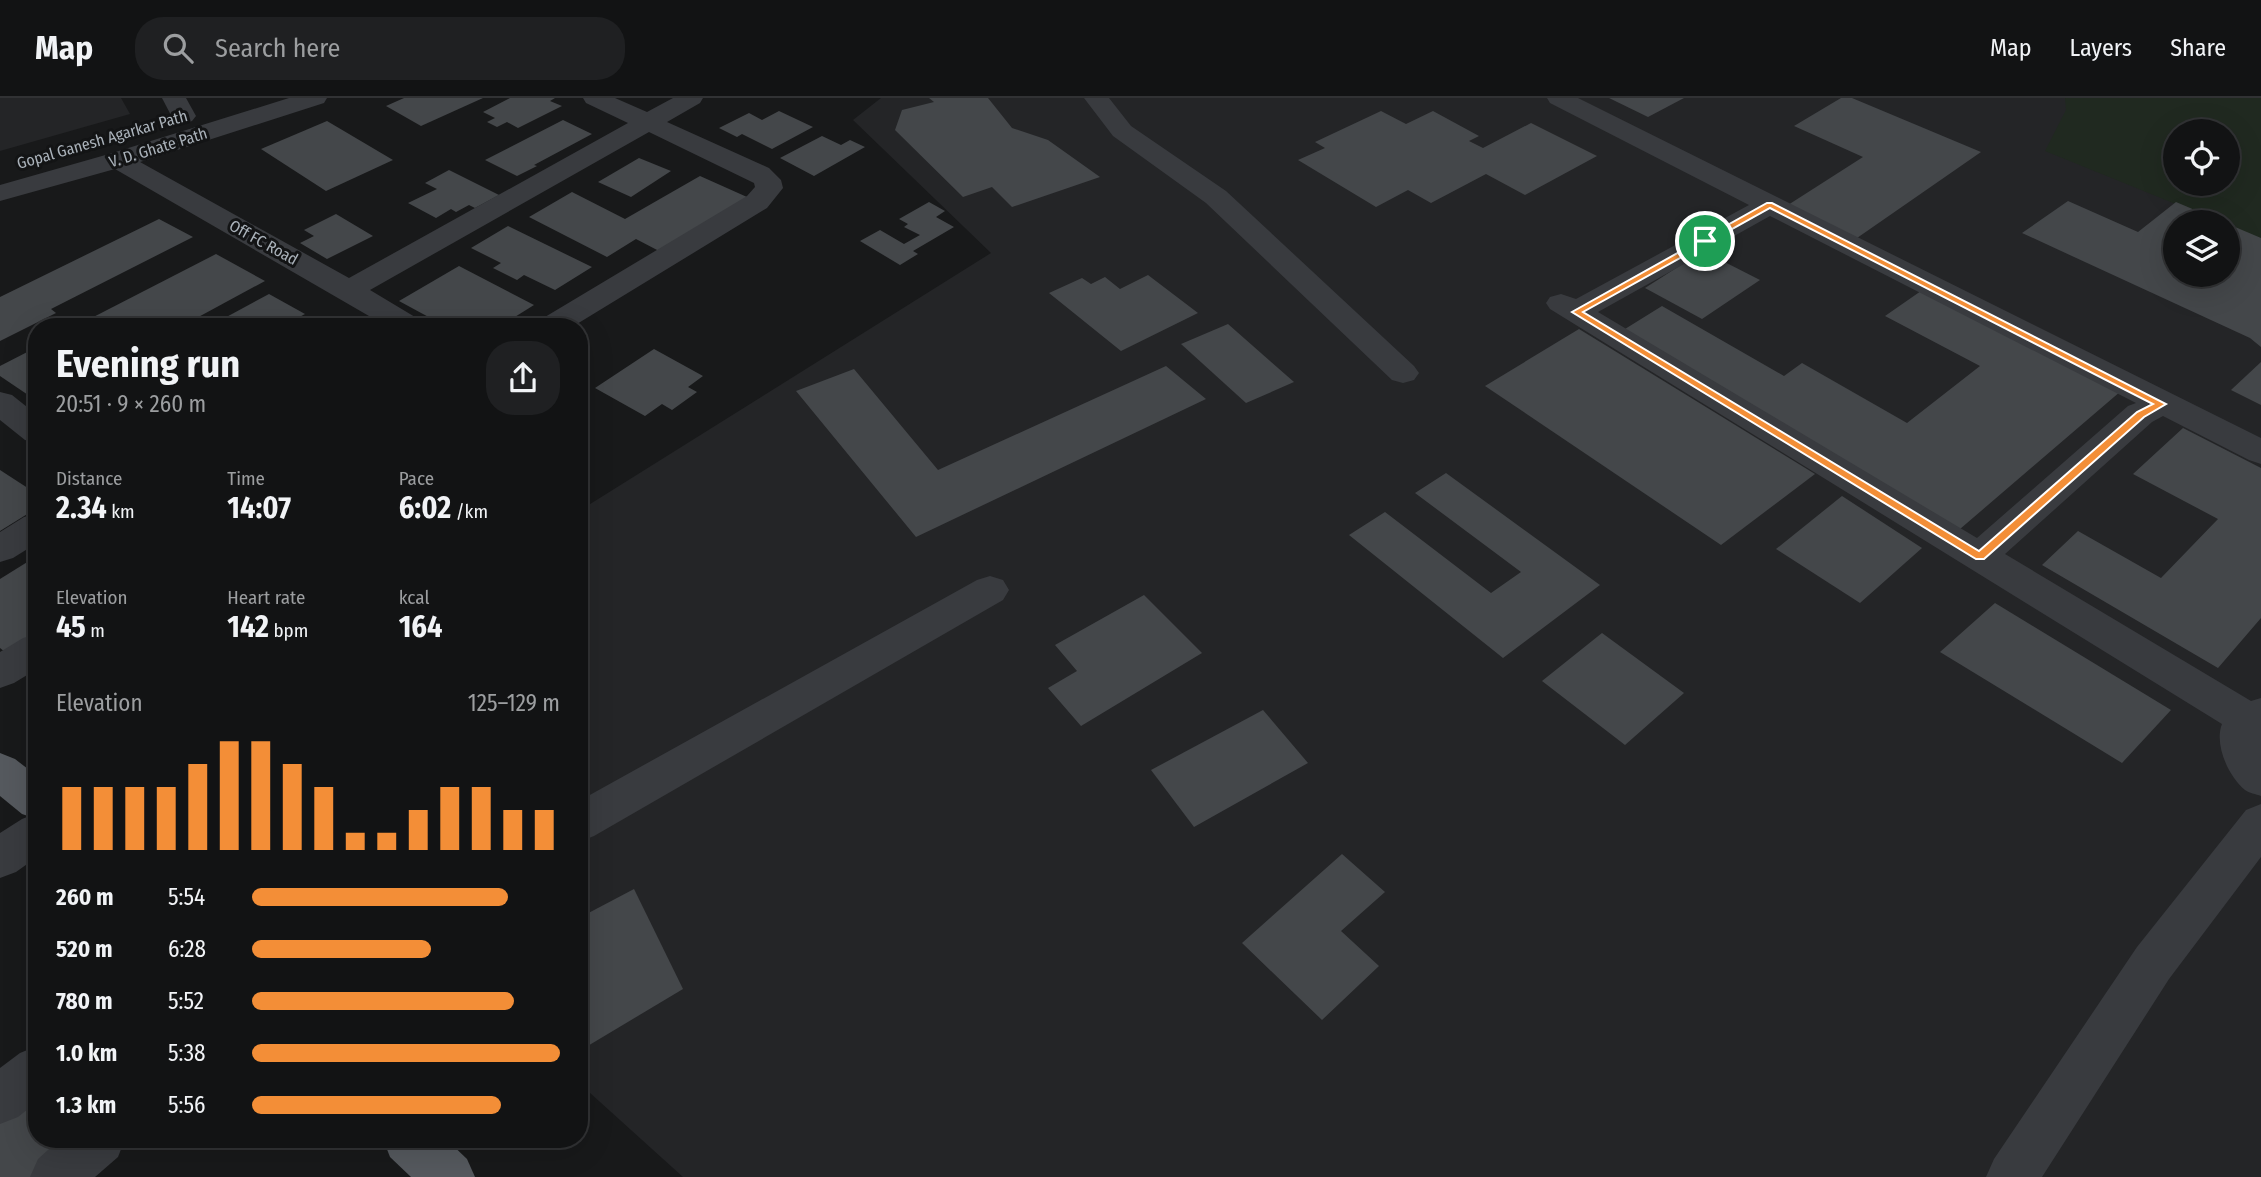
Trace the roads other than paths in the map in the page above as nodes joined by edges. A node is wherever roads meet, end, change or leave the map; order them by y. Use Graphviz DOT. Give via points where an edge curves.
graph roads {
  1 [pos="243,98"];
  2 [pos="315,98"];
  3 [pos="595,98"];
  4 [pos="691,98"];
  5 [pos="1096,98"];
  6 [pos="1559,98"];
  7 [pos="178,107"];
  8 [pos="648,121"];
  9 [pos="118,160"];
  10 [pos="0,168"];
  11 [pos="0,193"];
  12 [pos="1769,205"];
  13 [pos="349,290"];
  14 [pos="394,318"];
  15 [pos="566,318"];
  16 [pos="1403,373"];
  17 [pos="0,402"];
  18 [pos="2161,404"];
  19 [pos="28,425"];
  20 [pos="2261,452"];
  21 [pos="28,532"];
  22 [pos="0,549"];
  23 [pos="1980,556"];
  24 [pos="990,590"];
  25 [pos="28,655"];
  26 [pos="0,672"];
  27 [pos="2255,716"];
  28 [pos="0,771"];
  29 [pos="2261,778"];
  30 [pos="28,794"];
  31 [pos="588,818"];
  32 [pos="2261,823"];
  33 [pos="28,838"];
  34 [pos="0,858"];
  35 [pos="28,1077"];
  36 [pos="0,1099"];
  37 [pos="90,1148"];
  38 [pos="418,1148"];
  39 [pos="56,1177"];
  40 [pos="449,1177"];
  41 [pos="2012,1177"];
  1 -- 7 [label="street, Gopal Ganesh Agarkar Path"];
  2 -- 9 [label="street, V. D. Ghate Path"];
  3 -- 8 [label="street"];
  4 -- 8 [label="street"];
  5 -- 16 [label="street" via="1122,131 1216,197"];
  6 -- 12 [label="street"];
  7 -- 10 [label="street, Gopal Ganesh Agarkar Path"];
  8 -- 13 [label="street"];
  8 -- 15 [label="street" via="760,174 769,188 757,202"];
  9 -- 11 [label="street, V. D. Ghate Path"];
  9 -- 13 [label="street, Off FC Road"];
  12 -- 18 [label="street"];
  12 -- 23 [label="street" via="1569,308"];
  13 -- 14 [label="street, Off FC Road"];
  17 -- 19 [label="street"];
  18 -- 20 [label="street"];
  18 -- 23 [label="street" via="2140,414"];
  21 -- 22 [label="street"];
  23 -- 27 [label="street"];
  24 -- 31 [label="street"];
  25 -- 26 [label="street"];
  27 -- 29 [label="street" via="2239,729 2239,744"];
  28 -- 30 [label="main road"];
  32 -- 41 [label="street" via="2153,963"];
  33 -- 34 [label="street"];
  35 -- 36 [label="street"];
  37 -- 39 [label="street"];
  38 -- 40 [label="main road"];
}
